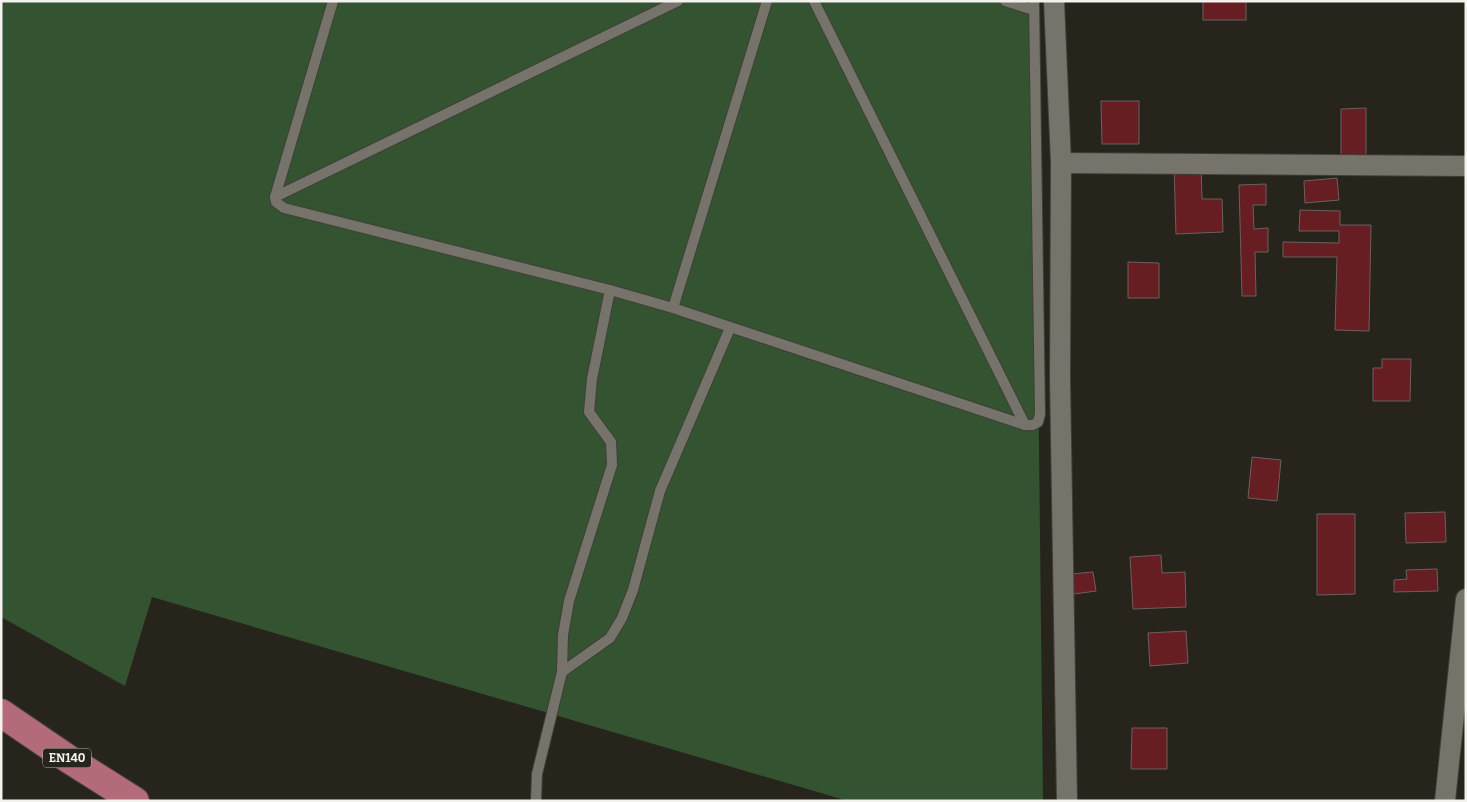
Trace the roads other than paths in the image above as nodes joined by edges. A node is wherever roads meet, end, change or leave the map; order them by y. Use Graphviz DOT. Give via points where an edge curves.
graph roads {
  1 [pos="333,1"];
  2 [pos="678,1"];
  3 [pos="767,1"];
  4 [pos="814,1"];
  5 [pos="1005,1"];
  6 [pos="1054,1"];
  7 [pos="1034,5"];
  8 [pos="1061,163"];
  9 [pos="1466,166"];
  10 [pos="275,197"];
  11 [pos="610,290"];
  12 [pos="673,308"];
  13 [pos="730,328"];
  14 [pos="1025,425"];
  15 [pos="1466,599"];
  16 [pos="562,672"];
  17 [pos="1,713"];
  18 [pos="135,801"];
  19 [pos="536,801"];
  20 [pos="1067,801"];
  21 [pos="1445,801"];
  1 -- 10 [label="lane"];
  2 -- 10 [label="lane"];
  3 -- 12 [label="lane"];
  4 -- 14 [label="lane"];
  5 -- 7 [label="lane"];
  6 -- 8 [label="street"];
  7 -- 14 [label="lane" via="1040,414 1036,424"];
  8 -- 9 [label="street"];
  8 -- 20 [label="street" via="1060,379"];
  10 -- 11 [label="lane" via="284,208"];
  11 -- 12 [label="lane"];
  11 -- 16 [label="lane" via="592,379 589,412 611,442 612,465 569,601 563,635"];
  12 -- 13 [label="lane"];
  13 -- 14 [label="lane"];
  13 -- 16 [label="lane" via="660,491 633,590 622,618 610,638"];
  15 -- 21 [label="street"];
  16 -- 19 [label="lane" via="537,774"];
  17 -- 18 [label="main road, EN140"];
}
